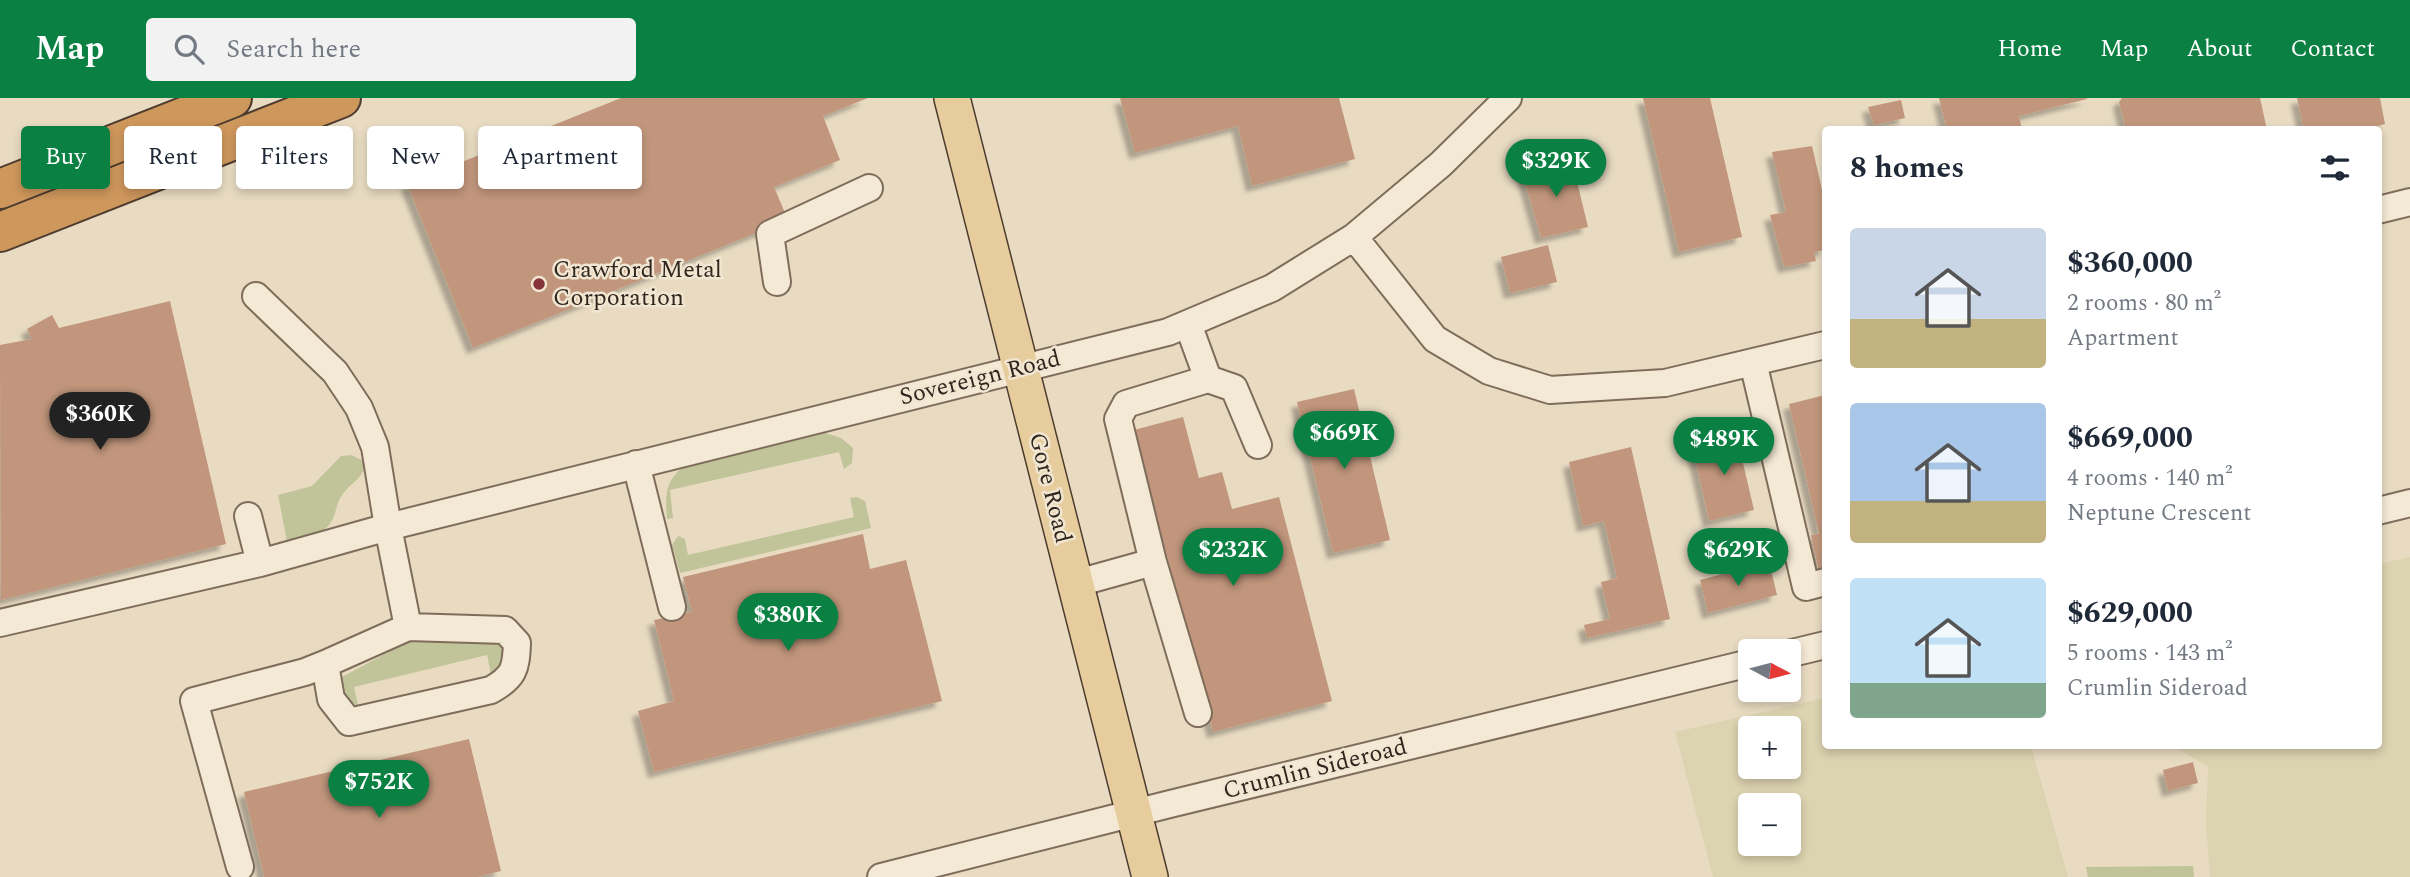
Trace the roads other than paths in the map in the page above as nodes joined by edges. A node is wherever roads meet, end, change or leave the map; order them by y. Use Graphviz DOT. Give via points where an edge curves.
graph roads {
  1 [pos="232,98"];
  2 [pos="341,98"];
  3 [pos="952,98"];
  4 [pos="1506,99"];
  5 [pos="869,188"];
  6 [pos="0,189"];
  7 [pos="2410,202"];
  8 [pos="2382,209"];
  9 [pos="0,232"];
  10 [pos="1354,237"];
  11 [pos="777,282"];
  12 [pos="256,296"];
  13 [pos="1188,324"];
  14 [pos="1822,346"];
  15 [pos="1753,362"];
  16 [pos="1020,369"];
  17 [pos="1208,379"];
  18 [pos="1258,444"];
  19 [pos="636,464"];
  20 [pos="2410,503"];
  21 [pos="2382,510"];
  22 [pos="248,516"];
  23 [pos="388,527"];
  24 [pos="1153,562"];
  25 [pos="260,563"];
  26 [pos="1822,583"];
  27 [pos="1074,584"];
  28 [pos="672,607"];
  29 [pos="0,623"];
  30 [pos="408,627"];
  31 [pos="1822,646"];
  32 [pos="1801,651"];
  33 [pos="325,664"];
  34 [pos="1738,666"];
  35 [pos="1198,713"];
  36 [pos="1133,814"];
  37 [pos="240,867"];
  38 [pos="881,877"];
  39 [pos="1150,877"];
  1 -- 6 [label="highway"];
  2 -- 9 [label="highway"];
  3 -- 16 [label="main road, Gore Road"];
  4 -- 10 [label="street, Sovereign Road" via="1441,164"];
  5 -- 11 [label="street" via="770,234"];
  7 -- 8 [label="street"];
  10 -- 13 [label="street, Sovereign Road" via="1272,288"];
  10 -- 15 [label="street" via="1435,339 1489,371 1550,390 1665,383"];
  12 -- 23 [label="street" via="335,372 359,408 375,447"];
  13 -- 16 [label="street, Sovereign Road"];
  13 -- 17 [label="street"];
  14 -- 15 [label="street"];
  15 -- 26 [label="street" via="1807,587"];
  16 -- 19 [label="street, Sovereign Road"];
  16 -- 27 [label="main road, Gore Road"];
  17 -- 18 [label="street" via="1234,388"];
  17 -- 24 [label="street" via="1126,404 1118,419"];
  19 -- 23 [label="street, Sovereign Road"];
  19 -- 28 [label="street"];
  20 -- 21 [label="street"];
  22 -- 25 [label="street"];
  23 -- 25 [label="street, Sovereign Road"];
  23 -- 30 [label="street"];
  24 -- 27 [label="street"];
  24 -- 35 [label="street"];
  25 -- 29 [label="street, Sovereign Road"];
  27 -- 36 [label="main road, Gore Road"];
  30 -- 33 [label="street"];
  30 -- 33 [label="street" via="505,630 517,643 516,664 507,681 491,690 349,722 331,699"];
  31 -- 32 [label="street"];
  33 -- 37 [label="street" via="194,701"];
  34 -- 36 [label="street, Crumlin Sideroad"];
  36 -- 38 [label="street, Crumlin Sideroad"];
  36 -- 39 [label="main road, Gore Road"];
}
